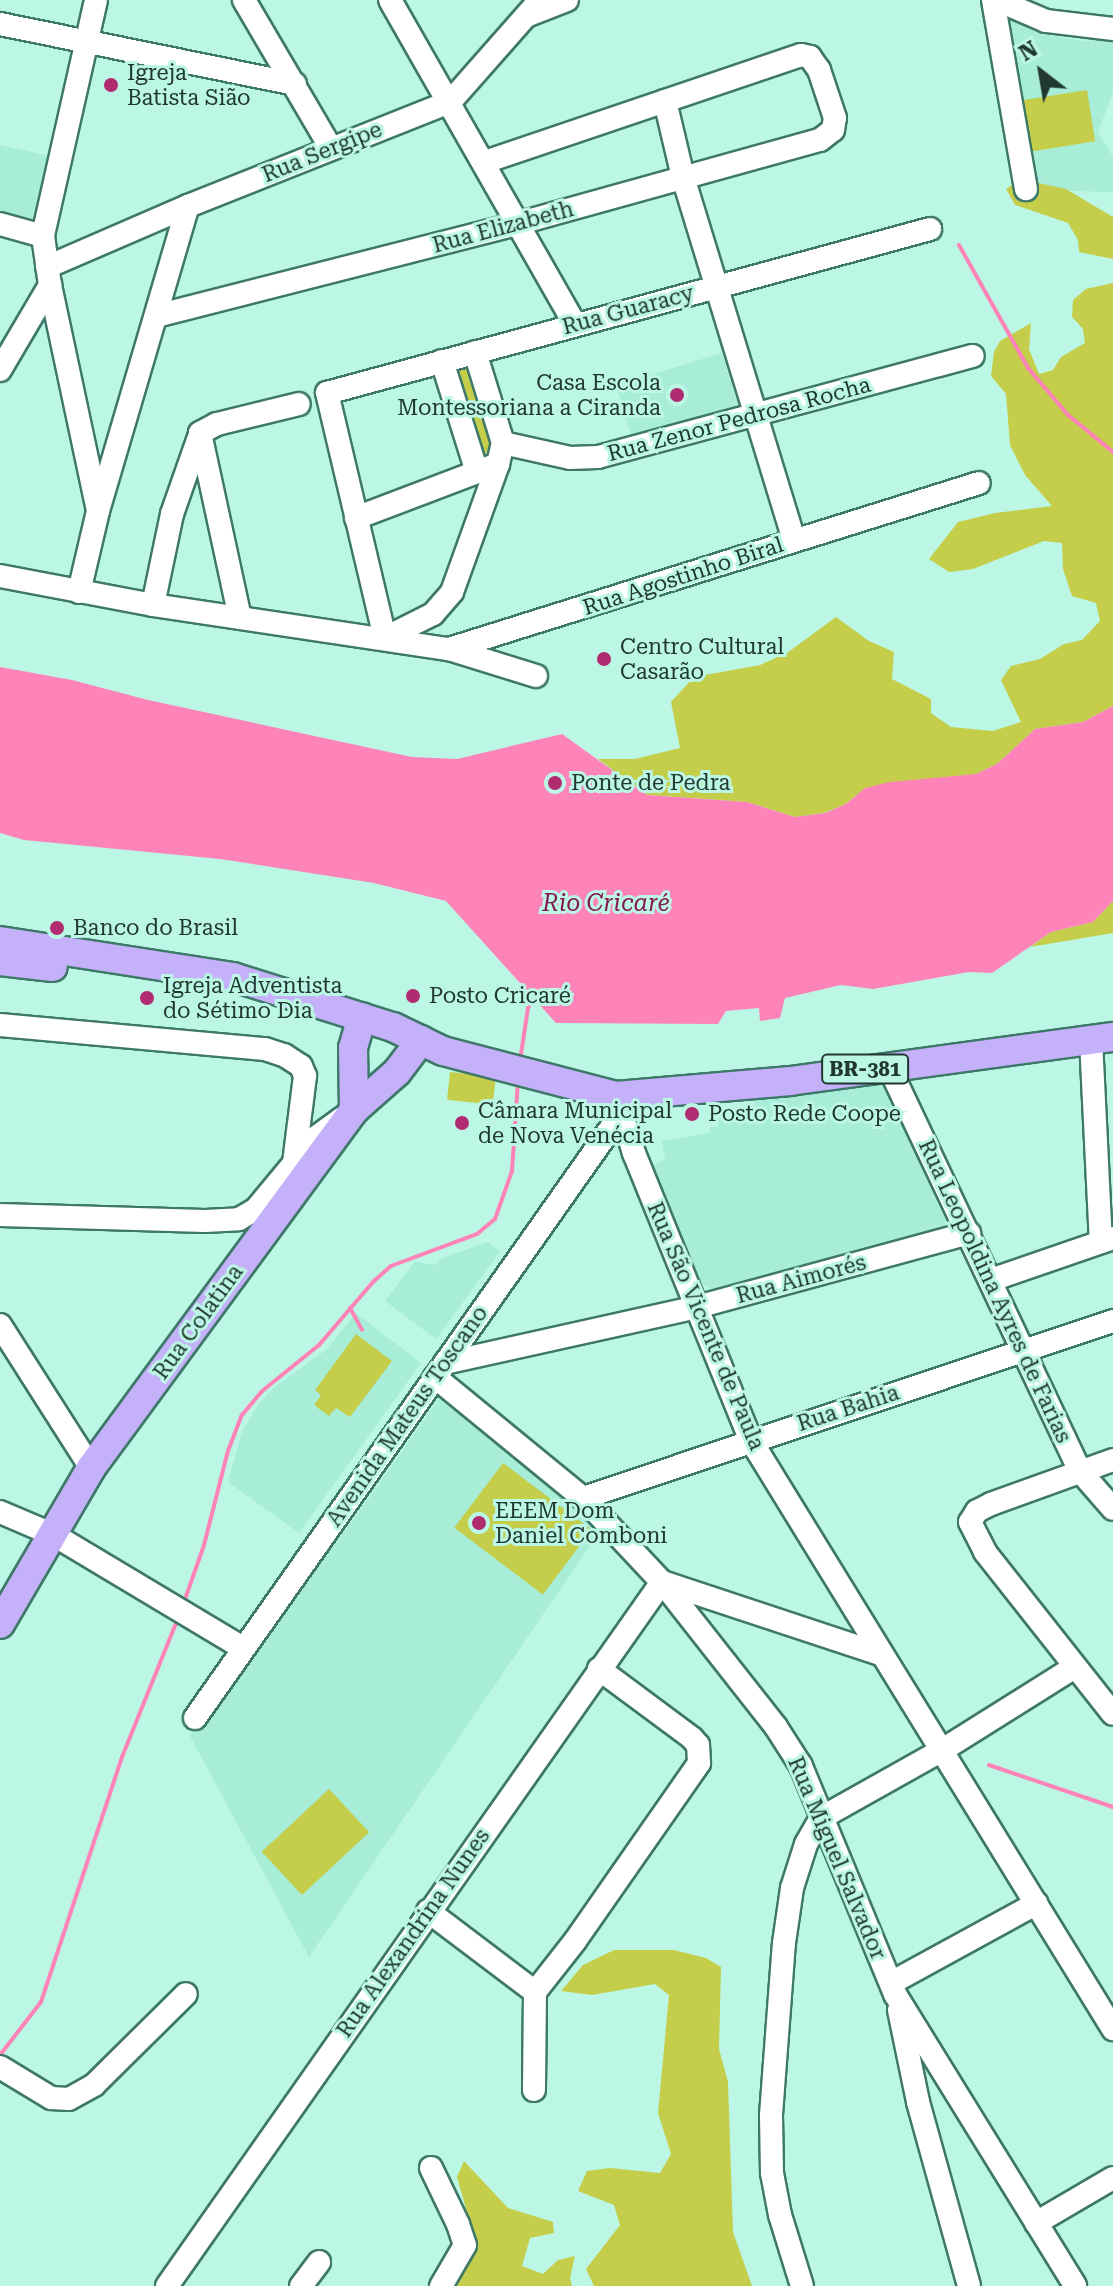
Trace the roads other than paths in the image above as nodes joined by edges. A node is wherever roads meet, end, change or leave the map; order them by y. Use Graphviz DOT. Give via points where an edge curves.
graph roads {
  1 [pos="96,0"];
  2 [pos="244,0"];
  3 [pos="390,0"];
  4 [pos="567,0"];
  5 [pos="995,0"];
  6 [pos="527,5"];
  7 [pos="0,24"];
  8 [pos="1113,29"];
  9 [pos="88,44"];
  10 [pos="295,84"];
  11 [pos="665,101"];
  12 [pos="450,102"];
  13 [pos="331,148"];
  14 [pos="484,162"];
  15 [pos="683,177"];
  16 [pos="1026,189"];
  17 [pos="188,206"];
  18 [pos="520,223"];
  19 [pos="0,224"];
  20 [pos="930,229"];
  21 [pos="43,236"];
  22 [pos="48,276"];
  23 [pos="716,287"];
  24 [pos="156,316"];
  25 [pos="575,324"];
  26 [pos="475,352"];
  27 [pos="973,356"];
  28 [pos="442,361"];
  29 [pos="0,370"];
  30 [pos="299,404"];
  31 [pos="756,414"];
  32 [pos="200,433"];
  33 [pos="493,460"];
  34 [pos="979,483"];
  35 [pos="182,486"];
  36 [pos="212,489"];
  37 [pos="98,511"];
  38 [pos="356,518"];
  39 [pos="794,540"];
  40 [pos="0,576"];
  41 [pos="79,592"];
  42 [pos="153,605"];
  43 [pos="240,618"];
  44 [pos="385,638"];
  45 [pos="449,649"];
  46 [pos="536,676"];
  47 [pos="0,941"];
  48 [pos="0,961"];
  49 [pos="0,1025"];
  50 [pos="352,1034"];
  51 [pos="1102,1039"];
  52 [pos="426,1047"];
  53 [pos="888,1065"];
  54 [pos="397,1072"];
  55 [pos="618,1106"];
  56 [pos="352,1113"];
  57 [pos="294,1163"];
  58 [pos="0,1215"];
  59 [pos="969,1233"];
  60 [pos="1107,1240"];
  61 [pos="991,1280"];
  62 [pos="697,1307"];
  63 [pos="1113,1321"];
  64 [pos="0,1325"];
  65 [pos="1025,1350"];
  66 [pos="440,1370"];
  67 [pos="750,1439"];
  68 [pos="1113,1460"];
  69 [pos="91,1468"];
  70 [pos="1080,1471"];
  71 [pos="583,1498"];
  72 [pos="1113,1509"];
  73 [pos="0,1512"];
  74 [pos="54,1535"];
  75 [pos="662,1582"];
  76 [pos="0,1624"];
  77 [pos="243,1648"];
  78 [pos="880,1654"];
  79 [pos="1073,1668"];
  80 [pos="599,1669"];
  81 [pos="1113,1714"];
  82 [pos="195,1718"];
  83 [pos="944,1749"];
  84 [pos="821,1818"];
  85 [pos="1037,1903"];
  86 [pos="428,1911"];
  87 [pos="893,1988"];
  88 [pos="535,1992"];
  89 [pos="186,1994"];
  90 [pos="1113,2029"];
  91 [pos="2,2073"];
  92 [pos="534,2090"];
  93 [pos="431,2168"];
  94 [pos="1113,2178"];
  95 [pos="1036,2223"];
  96 [pos="319,2262"];
  97 [pos="167,2286"];
  98 [pos="301,2286"];
  99 [pos="441,2286"];
  100 [pos="802,2286"];
  101 [pos="969,2286"];
  102 [pos="1075,2286"];
  1 -- 9 [label="street"];
  2 -- 10 [label="street"];
  3 -- 12 [label="street"];
  4 -- 6 [label="street, Rua Sergipe"];
  5 -- 8 [label="street" via="1046,21"];
  5 -- 16 [label="street"];
  6 -- 12 [label="street, Rua Sergipe"];
  7 -- 9 [label="street"];
  9 -- 10 [label="street"];
  9 -- 21 [label="street"];
  10 -- 13 [label="street"];
  11 -- 14 [label="street"];
  11 -- 15 [label="street"];
  11 -- 15 [label="street, Rua Elizabeth" via="801,55 810,57 819,70 835,118 833,130 820,140"];
  12 -- 13 [label="street, Rua Sergipe"];
  12 -- 14 [label="street"];
  13 -- 17 [label="street, Rua Sergipe"];
  14 -- 18 [label="street"];
  15 -- 18 [label="street, Rua Elizabeth"];
  15 -- 23 [label="street"];
  17 -- 22 [label="street, Rua Sergipe"];
  17 -- 24 [label="street"];
  18 -- 24 [label="street, Rua Elizabeth"];
  18 -- 25 [label="street"];
  19 -- 21 [label="street"];
  20 -- 23 [label="street, Rua Guaracy"];
  21 -- 22 [label="street"];
  22 -- 29 [label="street"];
  22 -- 37 [label="street"];
  23 -- 25 [label="street, Rua Guaracy"];
  23 -- 31 [label="street"];
  24 -- 37 [label="street"];
  25 -- 26 [label="street, Rua Guaracy"];
  26 -- 28 [label="street, Rua Guaracy"];
  26 -- 33 [label="street"];
  27 -- 31 [label="street, Rua Zenor Pedrosa Rocha"];
  28 -- 33 [label="street"];
  28 -- 38 [label="street, Rua Guaracy" via="327,393"];
  30 -- 32 [label="street"];
  31 -- 33 [label="street, Rua Zenor Pedrosa Rocha" via="582,460"];
  31 -- 39 [label="street"];
  32 -- 35 [label="street"];
  32 -- 36 [label="street"];
  33 -- 38 [label="street"];
  33 -- 44 [label="street" via="452,592 433,614"];
  34 -- 39 [label="street, Rua Agostinho Biral"];
  35 -- 36 [label="street"];
  35 -- 42 [label="street"];
  36 -- 43 [label="street"];
  37 -- 41 [label="street"];
  38 -- 44 [label="street"];
  39 -- 45 [label="street, Rua Agostinho Biral"];
  40 -- 41 [label="street, Rua Agostinho Biral"];
  41 -- 42 [label="street, Rua Agostinho Biral"];
  42 -- 43 [label="street, Rua Agostinho Biral"];
  43 -- 44 [label="street, Rua Agostinho Biral"];
  44 -- 45 [label="street, Rua Agostinho Biral"];
  45 -- 46 [label="street"];
  47 -- 50 [label="main road" via="233,977"];
  48 -- 50 [label="main road" via="228,990"];
  49 -- 57 [label="street" via="284,1055 301,1066 305,1076"];
  50 -- 52 [label="main road, BR-381"];
  50 -- 54 [label="main road" via="373,1072"];
  50 -- 56 [label="main road"];
  51 -- 53 [label="main road, BR-381"];
  51 -- 60 [label="street"];
  52 -- 54 [label="main road, Rua Colatina"];
  52 -- 55 [label="main road, BR-381" via="531,1073"];
  53 -- 55 [label="main road, BR-381"];
  53 -- 59 [label="street, Rua Leopoldina Ayres de Farias"];
  54 -- 56 [label="main road, Rua Colatina"];
  55 -- 62 [label="street, Rua São Vicente de Paula"];
  55 -- 66 [label="street, Avenida Mateus Toscano"];
  56 -- 57 [label="street" via="326,1127"];
  56 -- 69 [label="main road, Rua Colatina"];
  57 -- 58 [label="street" via="256,1209 239,1219"];
  59 -- 61 [label="street, Rua Leopoldina Ayres de Farias"];
  59 -- 62 [label="street, Rua Aimorés"];
  60 -- 61 [label="street"];
  61 -- 65 [label="street, Rua Leopoldina Ayres de Farias"];
  62 -- 66 [label="street, Rua Aimorés"];
  62 -- 67 [label="street, Rua São Vicente de Paula"];
  63 -- 65 [label="street, Rua Bahia"];
  64 -- 69 [label="street"];
  65 -- 67 [label="street, Rua Bahia"];
  65 -- 70 [label="street, Rua Leopoldina Ayres de Farias"];
  66 -- 71 [label="street, Rua Miguel Salvador"];
  66 -- 77 [label="street, Avenida Mateus Toscano"];
  67 -- 71 [label="street, Rua Bahia"];
  67 -- 78 [label="street, Rua São Vicente de Paula"];
  68 -- 70 [label="street"];
  69 -- 74 [label="main road, Rua Colatina"];
  70 -- 72 [label="street, Rua Leopoldina Ayres de Farias"];
  70 -- 79 [label="street" via="991,1504 971,1517 975,1535"];
  71 -- 75 [label="street, Rua Miguel Salvador"];
  73 -- 74 [label="street"];
  74 -- 76 [label="main road, Rua Colatina"];
  74 -- 77 [label="street"];
  75 -- 78 [label="street"];
  75 -- 80 [label="street, Rua Alexandrina Nunes"];
  75 -- 84 [label="street, Rua Miguel Salvador" via="776,1727 801,1766"];
  77 -- 82 [label="street, Avenida Mateus Toscano"];
  78 -- 83 [label="street, Rua São Vicente de Paula"];
  79 -- 81 [label="street"];
  79 -- 83 [label="street"];
  80 -- 86 [label="street, Rua Alexandrina Nunes"];
  80 -- 88 [label="street" via="692,1738 699,1763"];
  83 -- 84 [label="street"];
  83 -- 85 [label="street, Rua São Vicente de Paula"];
  84 -- 87 [label="street, Rua Miguel Salvador"];
  84 -- 100 [label="street" via="792,1888 771,2115 772,2173"];
  85 -- 87 [label="street"];
  85 -- 90 [label="street, Rua São Vicente de Paula"];
  86 -- 88 [label="street"];
  86 -- 97 [label="street, Rua Alexandrina Nunes"];
  87 -- 95 [label="street, Rua Miguel Salvador"];
  87 -- 101 [label="street"];
  88 -- 92 [label="street"];
  89 -- 91 [label="street" via="94,2085 69,2099 51,2098"];
  93 -- 99 [label="street" via="465,2245"];
  94 -- 95 [label="street"];
  95 -- 102 [label="street, Rua Miguel Salvador"];
  96 -- 98 [label="street"];
}
